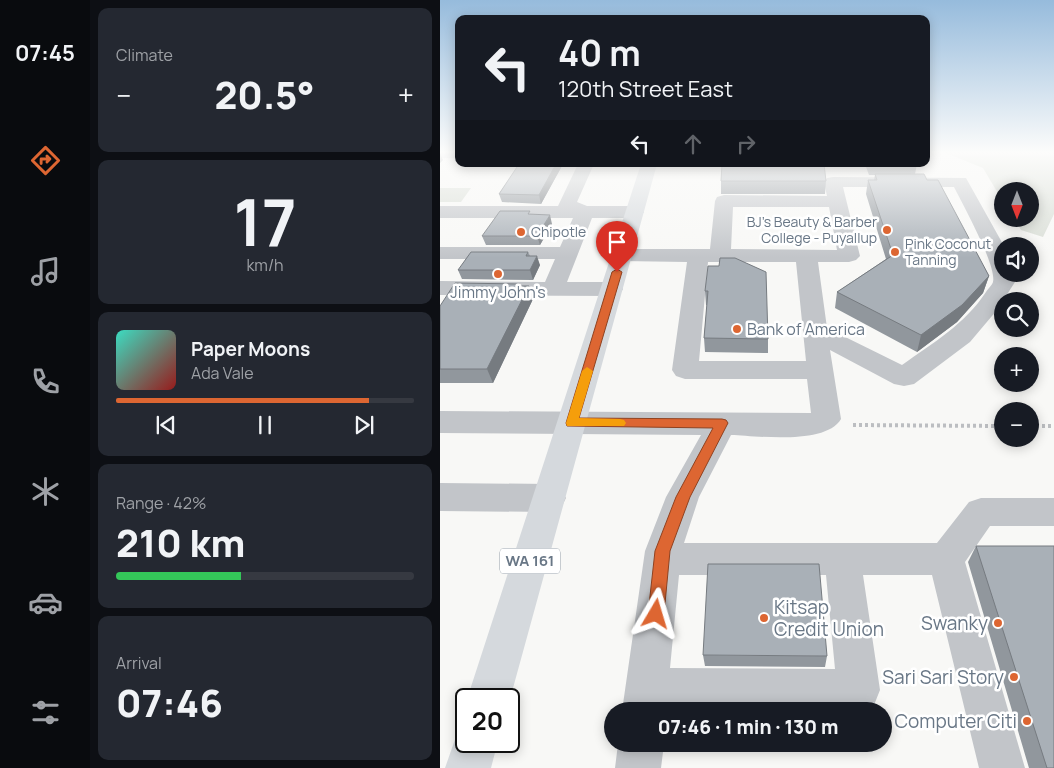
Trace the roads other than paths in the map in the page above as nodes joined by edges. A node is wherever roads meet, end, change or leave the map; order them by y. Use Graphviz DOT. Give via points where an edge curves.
graph roads {
  1 [pos="575,187"];
  2 [pos="642,187"];
  3 [pos="834,187"];
  4 [pos="963,187"];
  5 [pos="837,202"];
  6 [pos="440,212"];
  7 [pos="586,212"];
  8 [pos="634,212"];
  9 [pos="994,247"];
  10 [pos="440,253"];
  11 [pos="568,253"];
  12 [pos="622,255"];
  13 [pos="709,256"];
  14 [pos="806,256"];
  15 [pos="1004,282"];
  16 [pos="440,288"];
  17 [pos="553,288"];
  18 [pos="610,298"];
  19 [pos="816,332"];
  20 [pos="820,370"];
  21 [pos="440,422"];
  22 [pos="572,423"];
  23 [pos="722,423"];
  24 [pos="440,497"];
  25 [pos="549,498"];
  26 [pos="1054,512"];
  27 [pos="662,559"];
  28 [pos="842,559"];
  29 [pos="946,559"];
  30 [pos="491,688"];
  31 [pos="646,700"];
  32 [pos="640,752"];
  33 [pos="472,753"];
  34 [pos="468,768"];
  35 [pos="638,768"];
  36 [pos="1002,768"];
  1 -- 7 [label="street" via="566,205"];
  2 -- 8 [label="main road, WA 161"];
  3 -- 5 [label="street"];
  4 -- 9 [label="street"];
  5 -- 13 [label="street" via="724,201"];
  5 -- 14 [label="street" via="849,256"];
  6 -- 7 [label="street"];
  7 -- 8 [label="street"];
  7 -- 11 [label="street"];
  8 -- 12 [label="main road, WA 161"];
  10 -- 11 [label="street"];
  11 -- 17 [label="street"];
  12 -- 13 [label="street"];
  12 -- 18 [label="main road, WA 161"];
  13 -- 14 [label="street"];
  13 -- 20 [label="street" via="685,370"];
  14 -- 19 [label="street"];
  15 -- 19 [label="street" via="962,336 904,376"];
  16 -- 17 [label="street"];
  17 -- 18 [label="street"];
  18 -- 22 [label="main road, WA 161"];
  19 -- 20 [label="street"];
  20 -- 23 [label="street" via="826,419 812,425"];
  21 -- 22 [label="street"];
  22 -- 23 [label="street"];
  22 -- 25 [label="main road, WA 161"];
  23 -- 27 [label="street" via="683,497"];
  24 -- 25 [label="street"];
  25 -- 30 [label="main road, WA 161"];
  26 -- 29 [label="street" via="981,512"];
  27 -- 28 [label="street"];
  27 -- 31 [label="street"];
  28 -- 29 [label="street"];
  28 -- 31 [label="street" via="859,690"];
  29 -- 36 [label="street"];
  32 -- 35 [label="street"];
  33 -- 34 [label="main road"];
}
